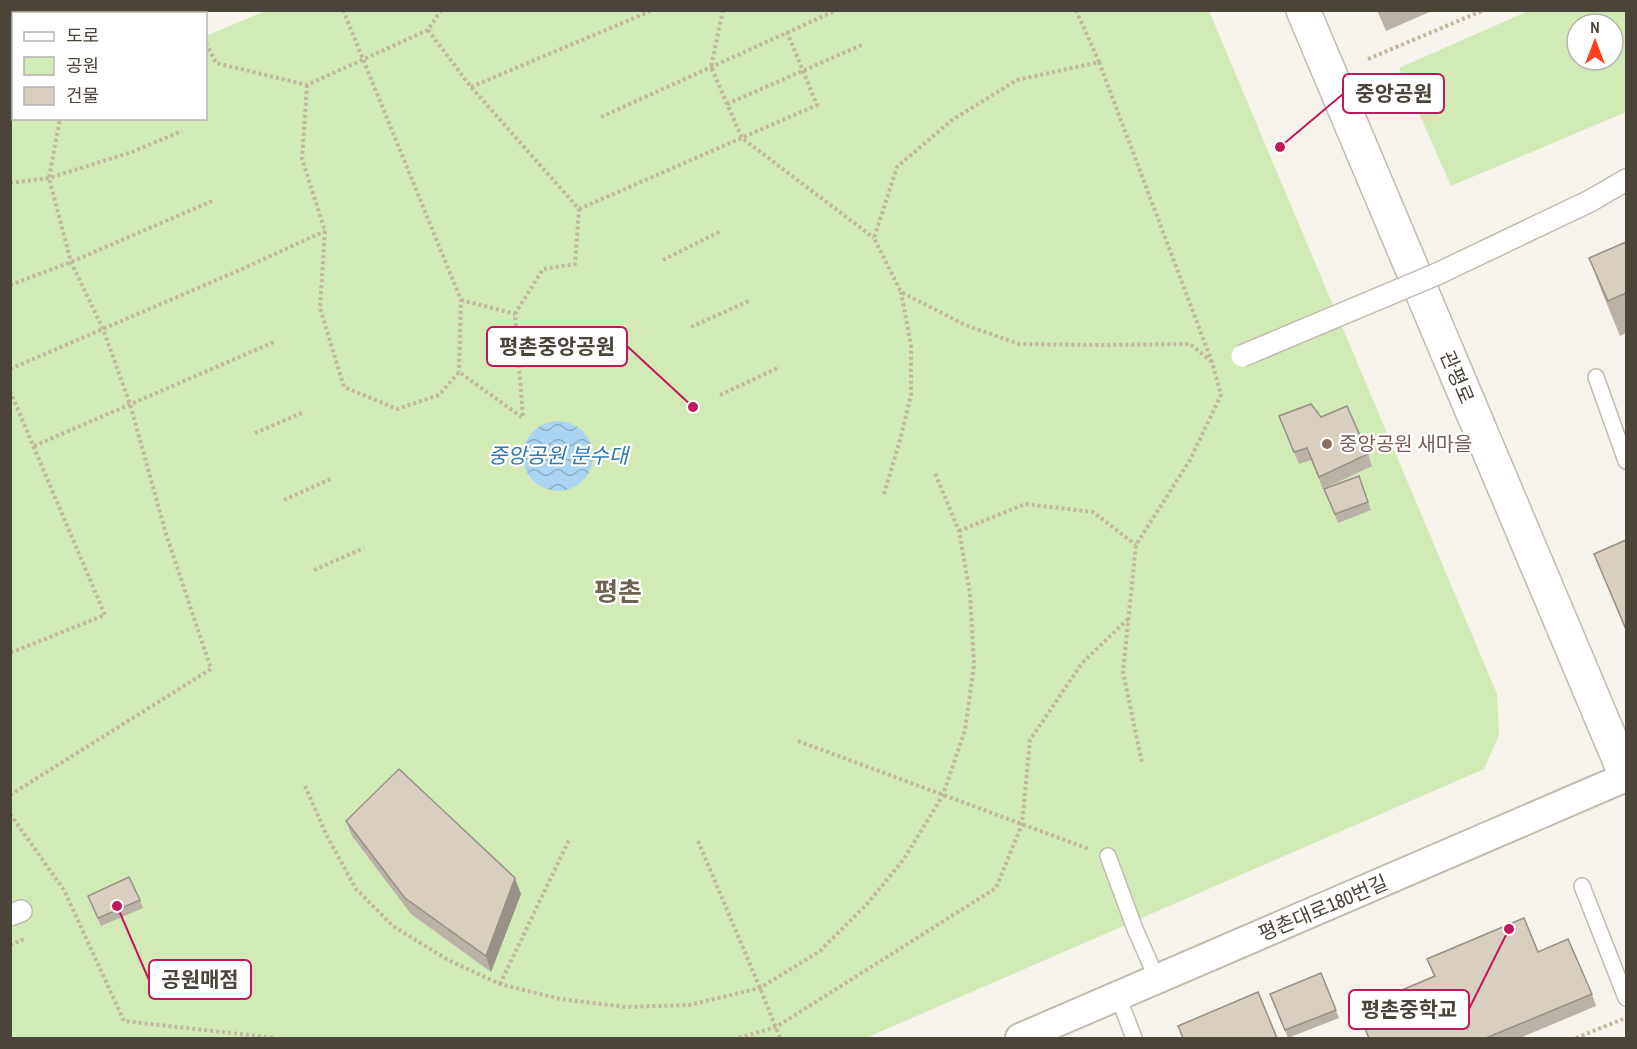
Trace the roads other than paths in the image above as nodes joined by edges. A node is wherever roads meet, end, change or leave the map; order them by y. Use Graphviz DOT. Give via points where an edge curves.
graph roads {
  1 [pos="1303,10"];
  2 [pos="1626,180"];
  3 [pos="1242,356"];
  4 [pos="1596,377"];
  5 [pos="1626,461"];
  6 [pos="1626,776"];
  7 [pos="1108,856"];
  8 [pos="1582,886"];
  9 [pos="1157,979"];
  10 [pos="1118,996"];
  11 [pos="1626,998"];
  12 [pos="1020,1038"];
  13 [pos="1134,1038"];
  1 -- 6 [label="street, 관평로"];
  2 -- 3 [label="street, bridge" via="1437,274"];
  4 -- 5 [label="lane"];
  6 -- 9 [label="street, 평촌대로180번길"];
  7 -- 9 [label="lane"];
  8 -- 11 [label="lane"];
  9 -- 10 [label="street, 평촌대로180번길"];
  10 -- 12 [label="street, 평촌대로180번길"];
  10 -- 13 [label="lane"];
}
